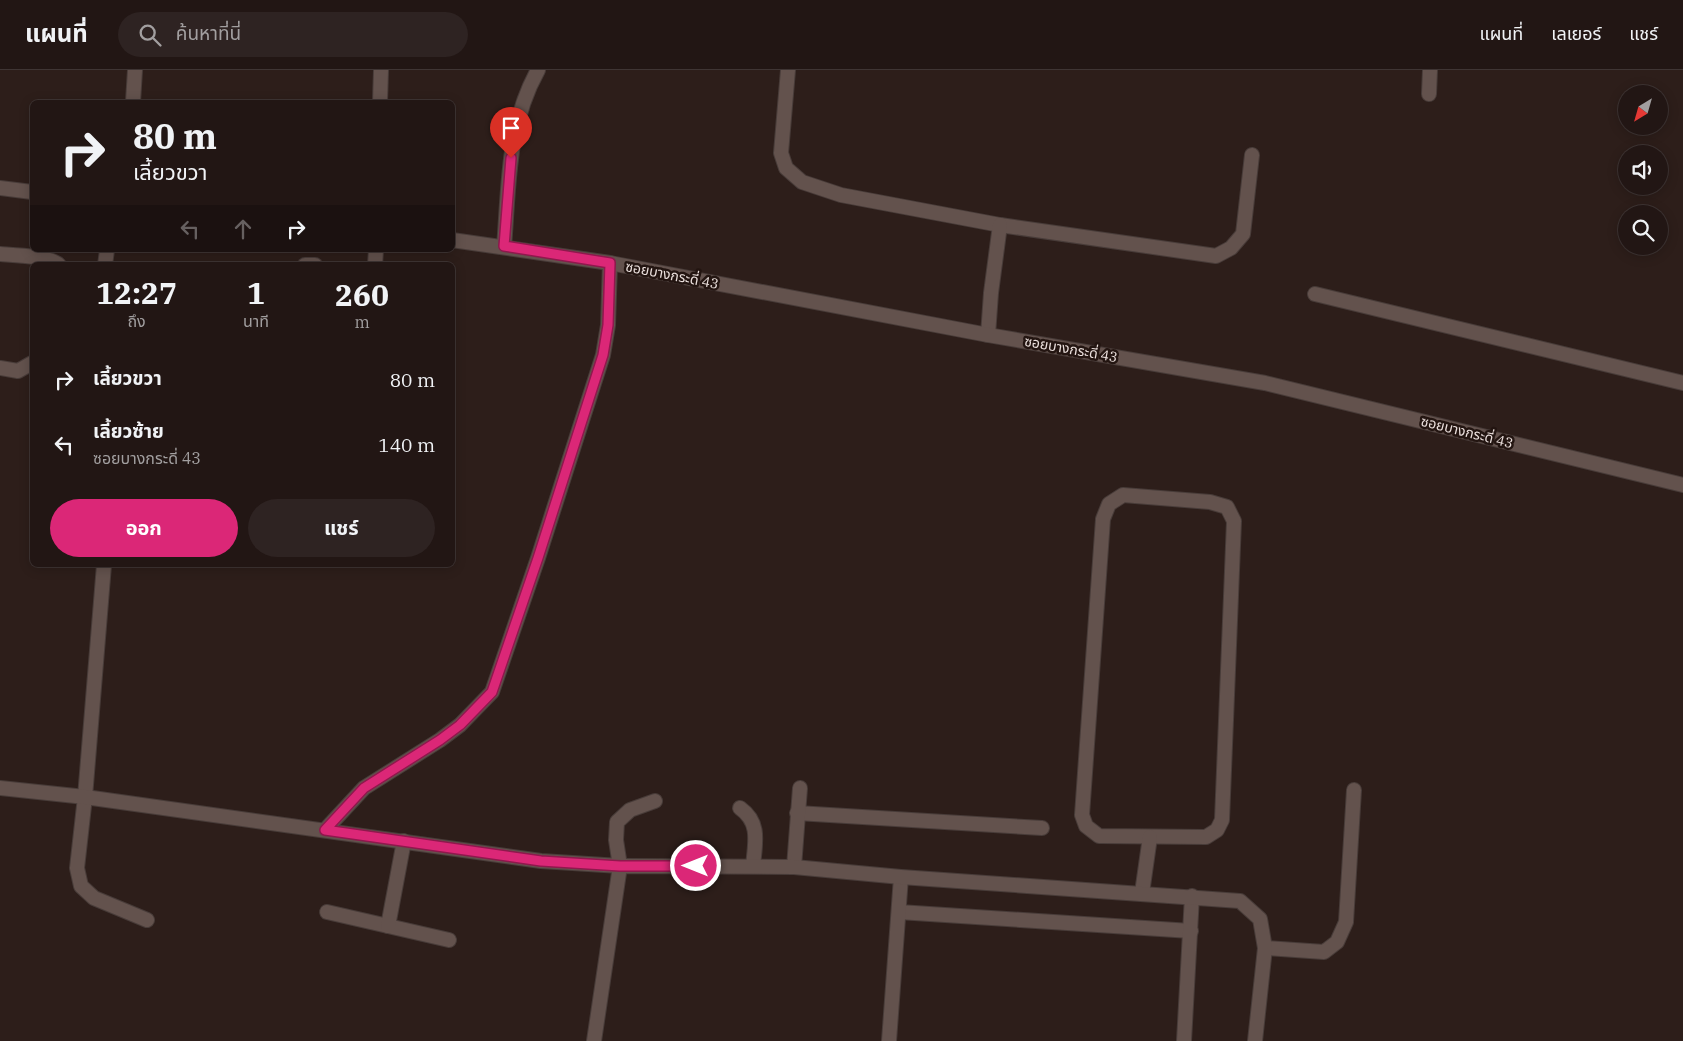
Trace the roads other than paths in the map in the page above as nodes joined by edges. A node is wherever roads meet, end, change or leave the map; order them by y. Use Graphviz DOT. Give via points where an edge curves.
graph roads {
  1 [pos="135,70"];
  2 [pos="381,70"];
  3 [pos="538,70"];
  4 [pos="788,70"];
  5 [pos="1430,70"];
  6 [pos="1429,94"];
  7 [pos="133,100"];
  8 [pos="380,100"];
  9 [pos="1252,155"];
  10 [pos="0,188"];
  11 [pos="30,192"];
  12 [pos="1000,225"];
  13 [pos="455,240"];
  14 [pos="504,246"];
  15 [pos="0,254"];
  16 [pos="56,262"];
  17 [pos="610,263"];
  18 [pos="1315,294"];
  19 [pos="988,335"];
  20 [pos="30,364"];
  21 [pos="0,368"];
  22 [pos="1683,383"];
  23 [pos="1683,485"];
  24 [pos="104,567"];
  25 [pos="0,788"];
  26 [pos="800,788"];
  27 [pos="1354,790"];
  28 [pos="85,797"];
  29 [pos="655,801"];
  30 [pos="740,808"];
  31 [pos="798,813"];
  32 [pos="1042,828"];
  33 [pos="325,830"];
  34 [pos="1150,837"];
  35 [pos="404,841"];
  36 [pos="620,866"];
  37 [pos="753,866"];
  38 [pos="794,867"];
  39 [pos="900,877"];
  40 [pos="1142,893"];
  41 [pos="1192,896"];
  42 [pos="327,912"];
  43 [pos="899,912"];
  44 [pos="147,920"];
  45 [pos="388,926"];
  46 [pos="1191,931"];
  47 [pos="449,940"];
  48 [pos="1265,948"];
  49 [pos="594,1041"];
  50 [pos="889,1041"];
  51 [pos="1184,1041"];
  52 [pos="1255,1041"];
  1 -- 7 [label="street"];
  2 -- 8 [label="street"];
  3 -- 14 [label="street" via="522,102 512,140"];
  4 -- 12 [label="street" via="781,153 786,168 802,182 841,195"];
  5 -- 6 [label="street"];
  9 -- 12 [label="street" via="1242,234 1231,248 1216,256"];
  10 -- 11 [label="street"];
  12 -- 19 [label="street"];
  13 -- 14 [label="street, ซอยบางกระดี่ 43"];
  14 -- 17 [label="street, ซอยบางกระดี่ 43"];
  15 -- 16 [label="street"];
  17 -- 19 [label="street, ซอยบางกระดี่ 43"];
  17 -- 33 [label="street" via="608,325 603,355 492,692 460,725 364,788"];
  18 -- 22 [label="street"];
  19 -- 23 [label="street, ซอยบางกระดี่ 43" via="1265,383"];
  20 -- 21 [label="street" via="18,371"];
  24 -- 28 [label="street"];
  25 -- 28 [label="street"];
  26 -- 31 [label="street"];
  27 -- 48 [label="street" via="1346,922 1337,942 1324,952"];
  28 -- 33 [label="street"];
  28 -- 44 [label="street" via="77,868 81,886 94,898"];
  29 -- 36 [label="street" via="630,810 617,822"];
  30 -- 37 [label="street" via="750,816 756,832"];
  31 -- 32 [label="street"];
  31 -- 38 [label="street"];
  33 -- 35 [label="street"];
  34 -- 34 [label="street" via="1099,836 1086,826 1082,815 1103,519 1109,504 1124,495 1210,502 1227,507 1234,521 1222,820 1217,830 1206,837"];
  34 -- 40 [label="street"];
  35 -- 36 [label="street" via="541,861"];
  35 -- 45 [label="street"];
  36 -- 37 [label="street"];
  36 -- 49 [label="street"];
  37 -- 38 [label="street"];
  38 -- 39 [label="street"];
  39 -- 40 [label="street"];
  39 -- 43 [label="street"];
  40 -- 41 [label="street"];
  41 -- 46 [label="street"];
  41 -- 48 [label="street" via="1240,901 1260,919"];
  42 -- 45 [label="street"];
  43 -- 46 [label="street"];
  43 -- 50 [label="street"];
  45 -- 47 [label="street"];
  46 -- 51 [label="street"];
  48 -- 52 [label="street"];
}
